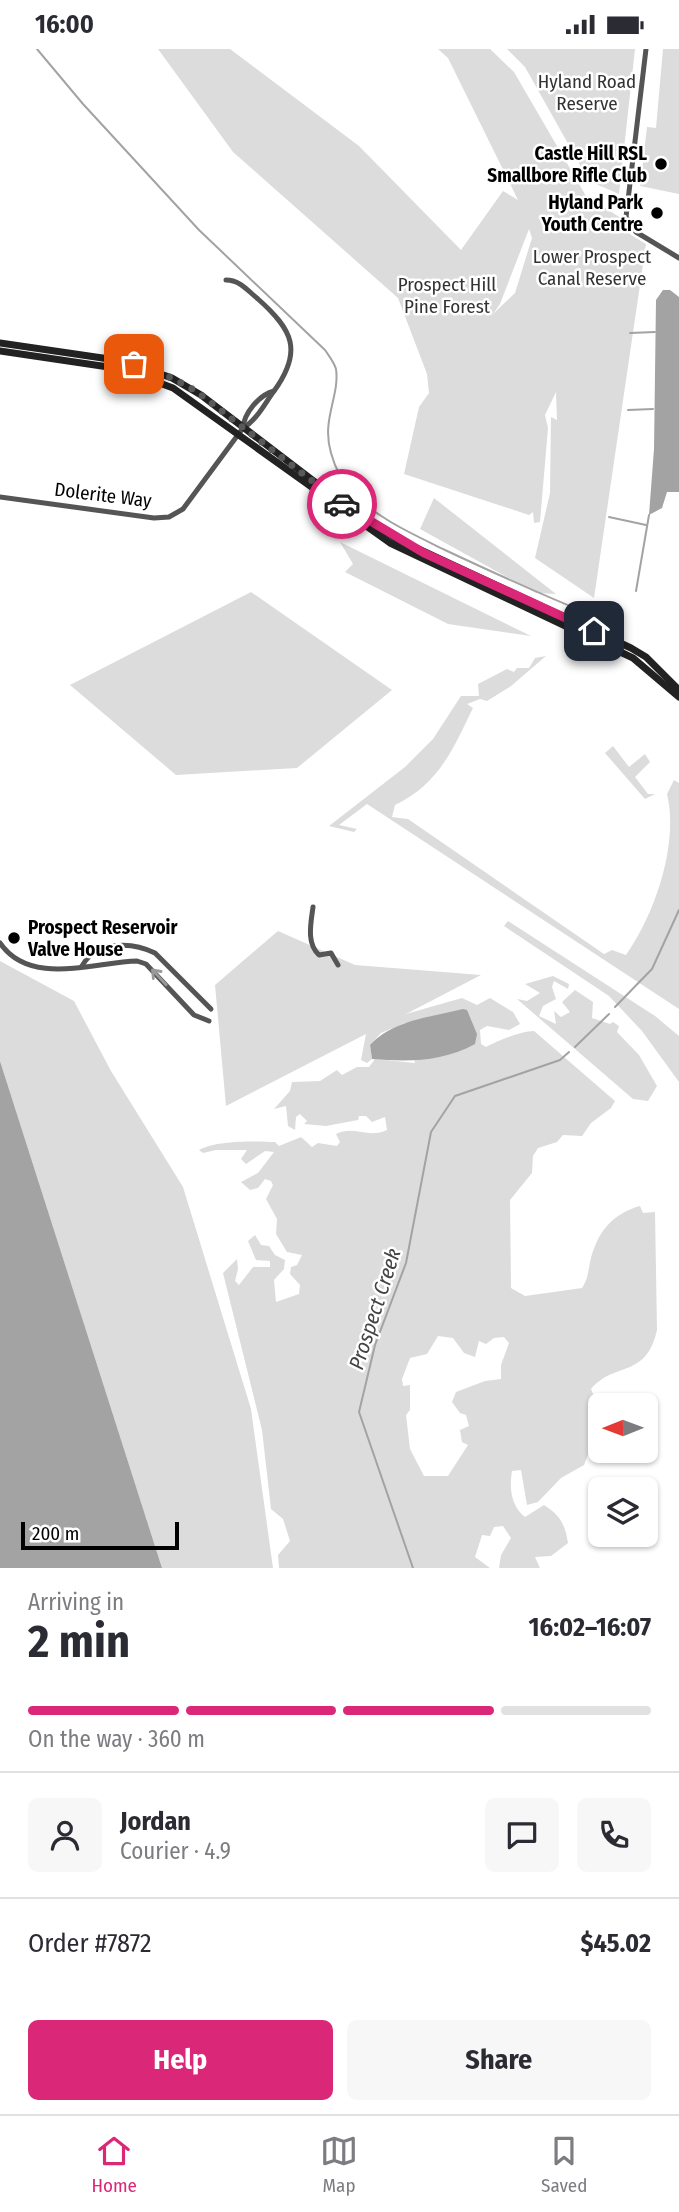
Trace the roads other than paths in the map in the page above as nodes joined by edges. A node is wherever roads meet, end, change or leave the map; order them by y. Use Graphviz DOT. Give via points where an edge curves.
graph roads {
  1 [pos="646,49"];
  2 [pos="679,258"];
  3 [pos="226,280"];
  4 [pos="0,343"];
  5 [pos="0,351"];
  6 [pos="241,431"];
  7 [pos="0,497"];
  8 [pos="679,690"];
  9 [pos="679,697"];
  10 [pos="313,907"];
  11 [pos="0,943"];
  12 [pos="82,965"];
  13 [pos="338,965"];
  14 [pos="211,1009"];
  15 [pos="209,1021"];
  1 -- 2 [label="street" via="626,217 636,232"];
  3 -- 6 [label="street, Dolerite Way" via="239,283 274,313 291,348 289,371 274,391 252,408"];
  4 -- 6 [label="main road" via="149,368 190,387"];
  5 -- 6 [label="main road" via="146,376 185,394"];
  6 -- 7 [label="street, Dolerite Way" via="183,509 169,517"];
  6 -- 8 [label="main road" via="367,521 449,565 635,650"];
  6 -- 9 [label="main road" via="327,501 390,543 633,658"];
  10 -- 13 [label="street" via="310,939 315,951 331,953"];
  11 -- 12 [label="street" via="26,964 51,969"];
  12 -- 14 [label="street" via="88,954 108,946 146,949"];
  15 -- 12 [label="street, one-way" via="197,1018 146,964"];
}
